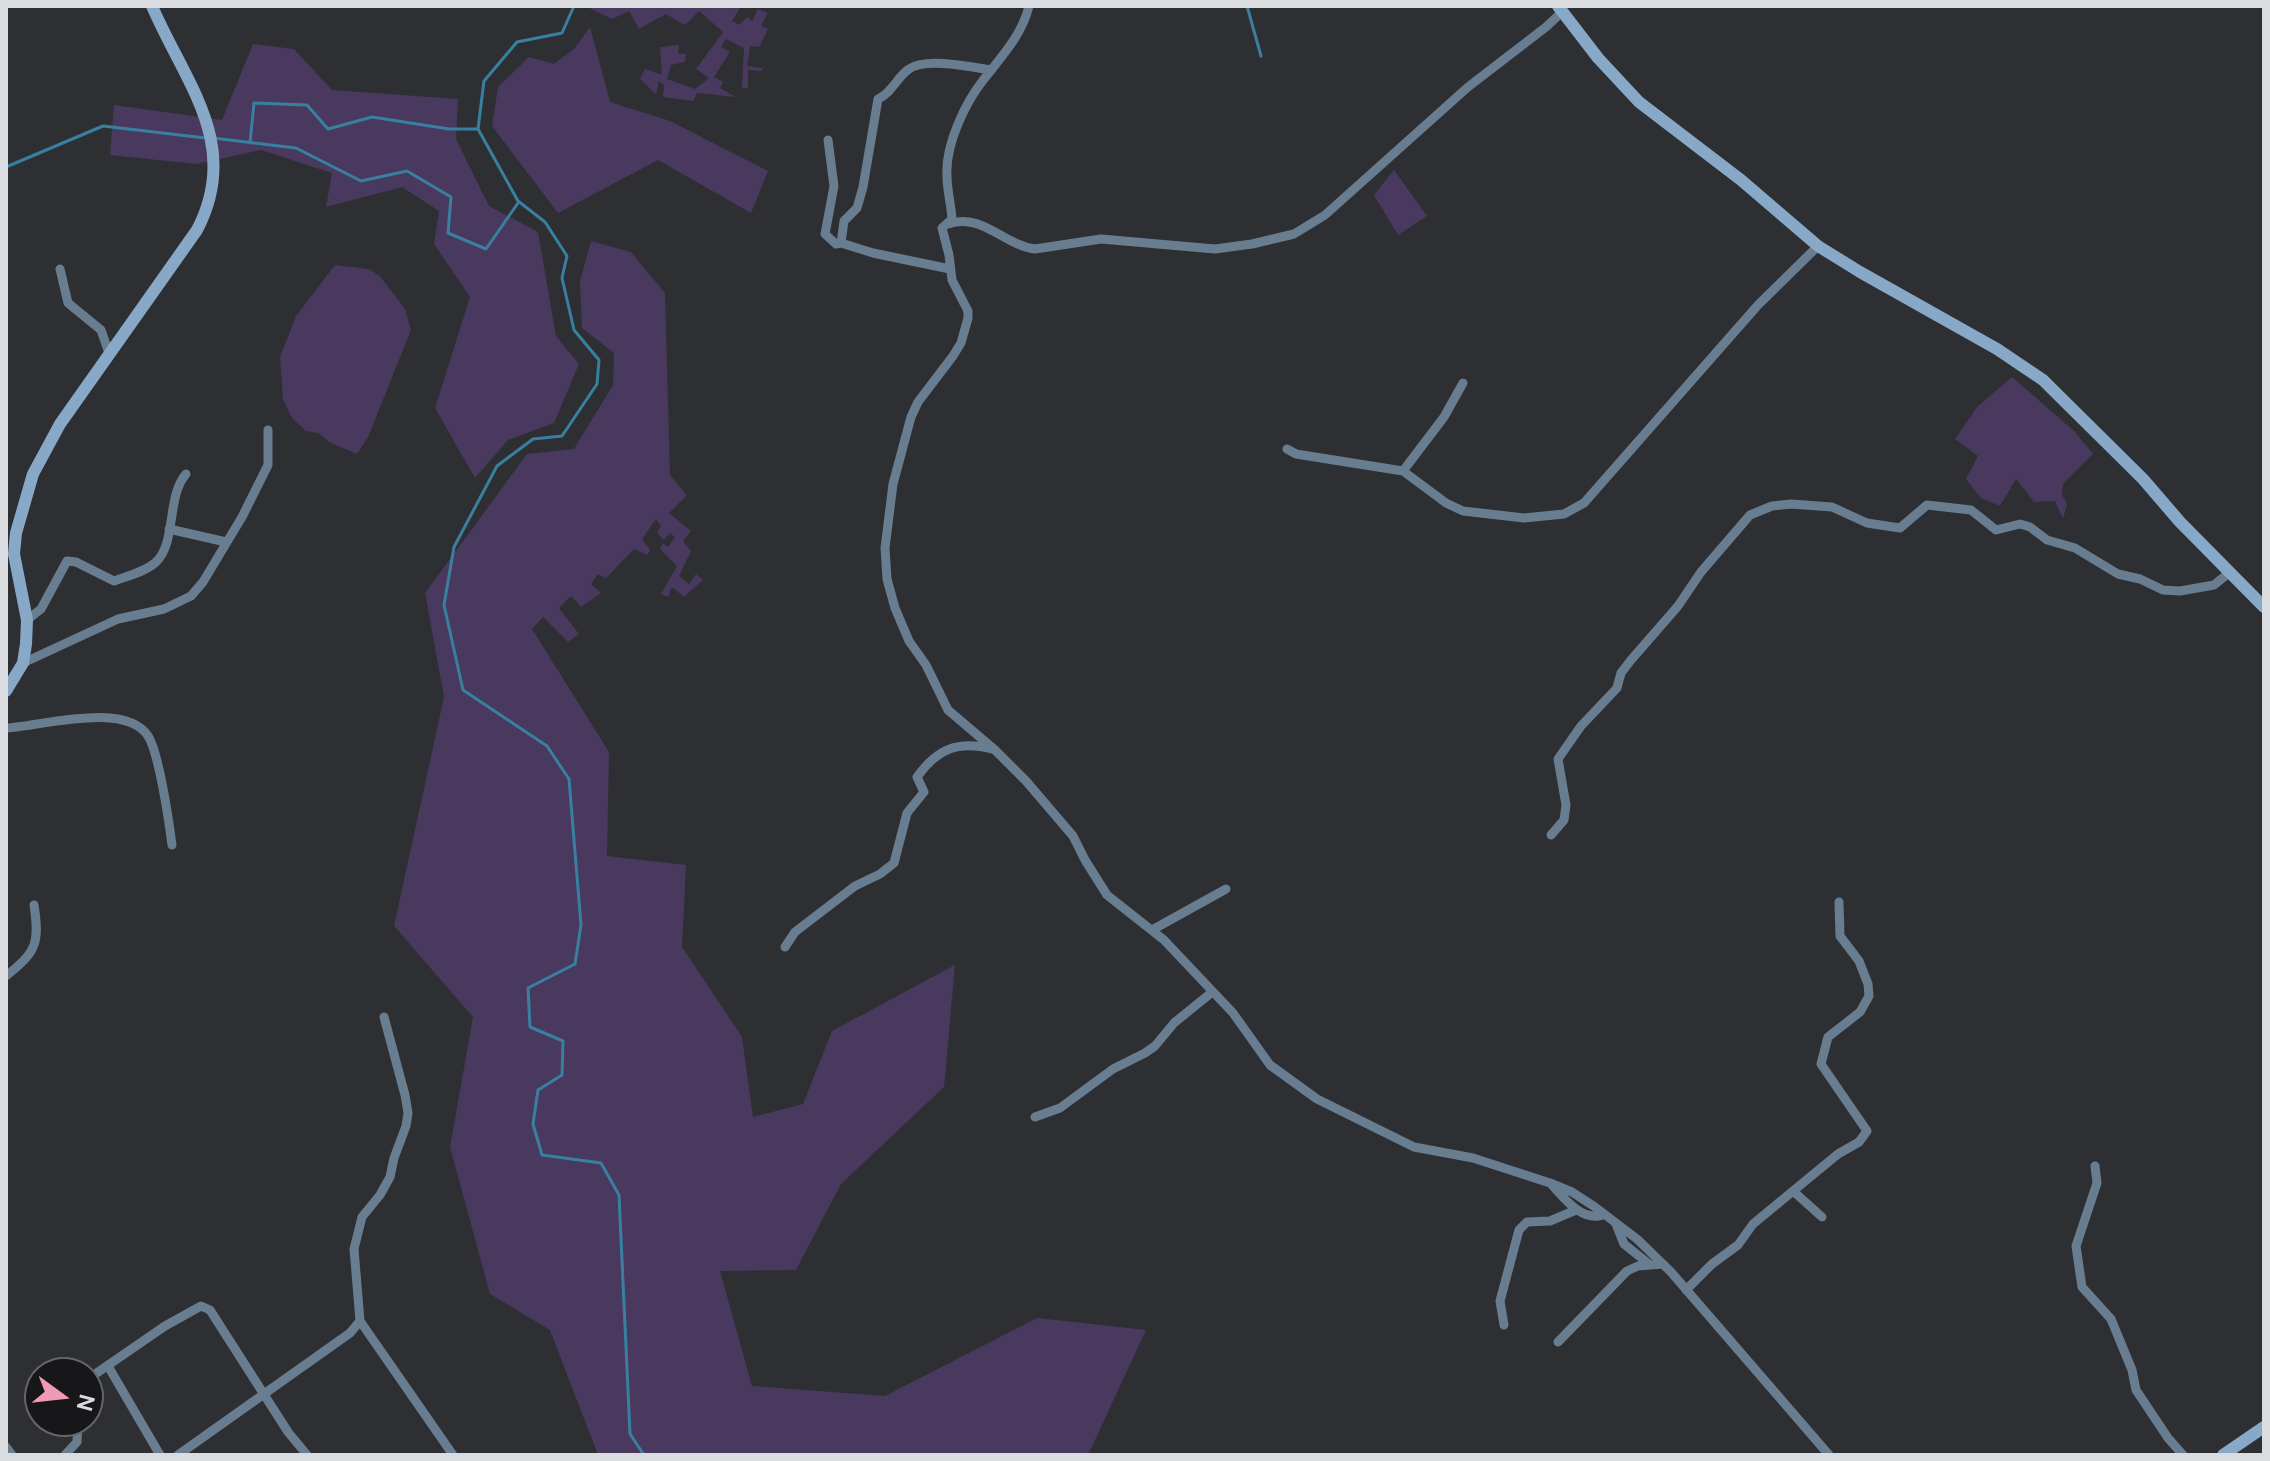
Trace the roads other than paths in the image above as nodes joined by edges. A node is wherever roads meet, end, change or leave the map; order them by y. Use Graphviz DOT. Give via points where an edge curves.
graph roads {
  1 [pos="152,6"];
  2 [pos="1029,6"];
  3 [pos="1560,9"];
  4 [pos="991,70"];
  5 [pos="828,140"];
  6 [pos="942,228"];
  7 [pos="841,243"];
  8 [pos="1818,246"];
  9 [pos="60,269"];
  10 [pos="950,269"];
  11 [pos="109,353"];
  12 [pos="1463,383"];
  13 [pos="268,430"];
  14 [pos="1287,449"];
  15 [pos="1403,471"];
  16 [pos="186,474"];
  17 [pos="169,529"];
  18 [pos="226,542"];
  19 [pos="2230,572"];
  20 [pos="2264,607"];
  21 [pos="27,620"];
  22 [pos="23,663"];
  23 [pos="6,691"];
  24 [pos="6,728"];
  25 [pos="995,750"];
  26 [pos="1551,835"];
  27 [pos="172,845"];
  28 [pos="1226,889"];
  29 [pos="1839,902"];
  30 [pos="34,905"];
  31 [pos="1152,930"];
  32 [pos="785,947"];
  33 [pos="6,976"];
  34 [pos="1211,993"];
  35 [pos="384,1017"];
  36 [pos="1035,1117"];
  37 [pos="2095,1166"];
  38 [pos="1550,1183"];
  39 [pos="1793,1191"];
  40 [pos="1576,1210"];
  41 [pos="1603,1215"];
  42 [pos="1822,1217"];
  43 [pos="1616,1224"];
  44 [pos="1649,1264"];
  45 [pos="1663,1264"];
  46 [pos="1686,1290"];
  47 [pos="360,1321"];
  48 [pos="1504,1325"];
  49 [pos="1558,1342"];
  50 [pos="108,1366"];
  51 [pos="104,1369"];
  52 [pos="263,1393"];
  53 [pos="2264,1427"];
  54 [pos="77,1437"];
  55 [pos="6,1447"];
  56 [pos="12,1455"];
  57 [pos="65,1455"];
  58 [pos="160,1455"];
  59 [pos="178,1455"];
  60 [pos="307,1455"];
  61 [pos="453,1455"];
  62 [pos="1829,1455"];
  63 [pos="2183,1455"];
  64 [pos="2223,1455"];
  1 -- 11 [label="main road" via="206,118 214,147 209,208"];
  2 -- 4 [label="street" via="1021,30"];
  3 -- 6 [label="street" via="1546,27 1468,87 1325,215 1294,234 1215,249 1101,239 1035,249 966,220"];
  3 -- 8 [label="main road" via="1639,102"];
  4 -- 6 [label="street" via="950,145 946,173 952,219"];
  4 -- 7 [label="street" via="915,65 878,99 863,187 857,208 844,221"];
  5 -- 7 [label="street" via="834,186 825,234"];
  6 -- 10 [label="street"];
  7 -- 10 [label="street"];
  8 -- 15 [label="street" via="1758,305 1591,496 1564,514 1524,518 1463,511"];
  8 -- 19 [label="main road" via="2043,380"];
  9 -- 11 [label="street" via="68,303 101,330"];
  10 -- 25 [label="street" via="968,311 966,329 911,417 893,484 886,566 901,623 943,703"];
  11 -- 21 [label="main road" via="33,474 14,554"];
  12 -- 15 [label="street"];
  13 -- 18 [label="street" via="268,465"];
  14 -- 15 [label="street"];
  16 -- 17 [label="street" via="175,494"];
  17 -- 18 [label="street"];
  17 -- 21 [label="street" via="159,560 114,581 67,561 41,609"];
  18 -- 22 [label="street" via="203,582 184,601 118,619"];
  19 -- 20 [label="main road"];
  19 -- 26 [label="street" via="2214,585 2163,590 2118,574 2030,527 1996,530 1971,510 1927,505 1900,528 1867,523 1832,507 1791,504 1757,510 1709,562 1558,759 1566,805 1564,820"];
  21 -- 22 [label="main road"];
  22 -- 23 [label="main road"];
  24 -- 27 [label="street" via="96,717 140,726 153,747"];
  25 -- 31 [label="street" via="1073,836 1107,895"];
  25 -- 32 [label="street" via="959,745 925,766 917,777 924,792 907,813 894,863 795,932"];
  28 -- 31 [label="street"];
  29 -- 39 [label="street" via="1840,936 1859,961 1869,996 1860,1012 1828,1037 1821,1064 1867,1131"];
  30 -- 33 [label="street" via="37,942 28,958"];
  31 -- 34 [label="street"];
  34 -- 36 [label="street" via="1155,1046 1060,1108"];
  34 -- 38 [label="street" via="1233,1013 1270,1065 1317,1099 1414,1147 1473,1158"];
  35 -- 47 [label="street" via="408,1113 390,1177 362,1217 354,1249"];
  37 -- 63 [label="street" via="2097,1183 2076,1246 2082,1287 2111,1319 2136,1390"];
  38 -- 40 [label="street"];
  38 -- 41 [label="street"];
  39 -- 42 [label="street"];
  39 -- 46 [label="street"];
  40 -- 41 [label="street"];
  40 -- 48 [label="street" via="1550,1221 1527,1222 1519,1230 1500,1301"];
  41 -- 43 [label="street"];
  43 -- 44 [label="street" via="1624,1244"];
  43 -- 45 [label="street"];
  44 -- 45 [label="street"];
  44 -- 49 [label="street" via="1627,1271"];
  45 -- 46 [label="street"];
  46 -- 62 [label="street"];
  47 -- 52 [label="street"];
  47 -- 61 [label="street"];
  50 -- 51 [label="street"];
  50 -- 52 [label="street" via="201,1306 210,1310"];
  50 -- 58 [label="street"];
  52 -- 59 [label="street"];
  52 -- 60 [label="street"];
  53 -- 64 [label="main road"];
  54 -- 57 [label="street"];
  55 -- 56 [label="street"];
}
